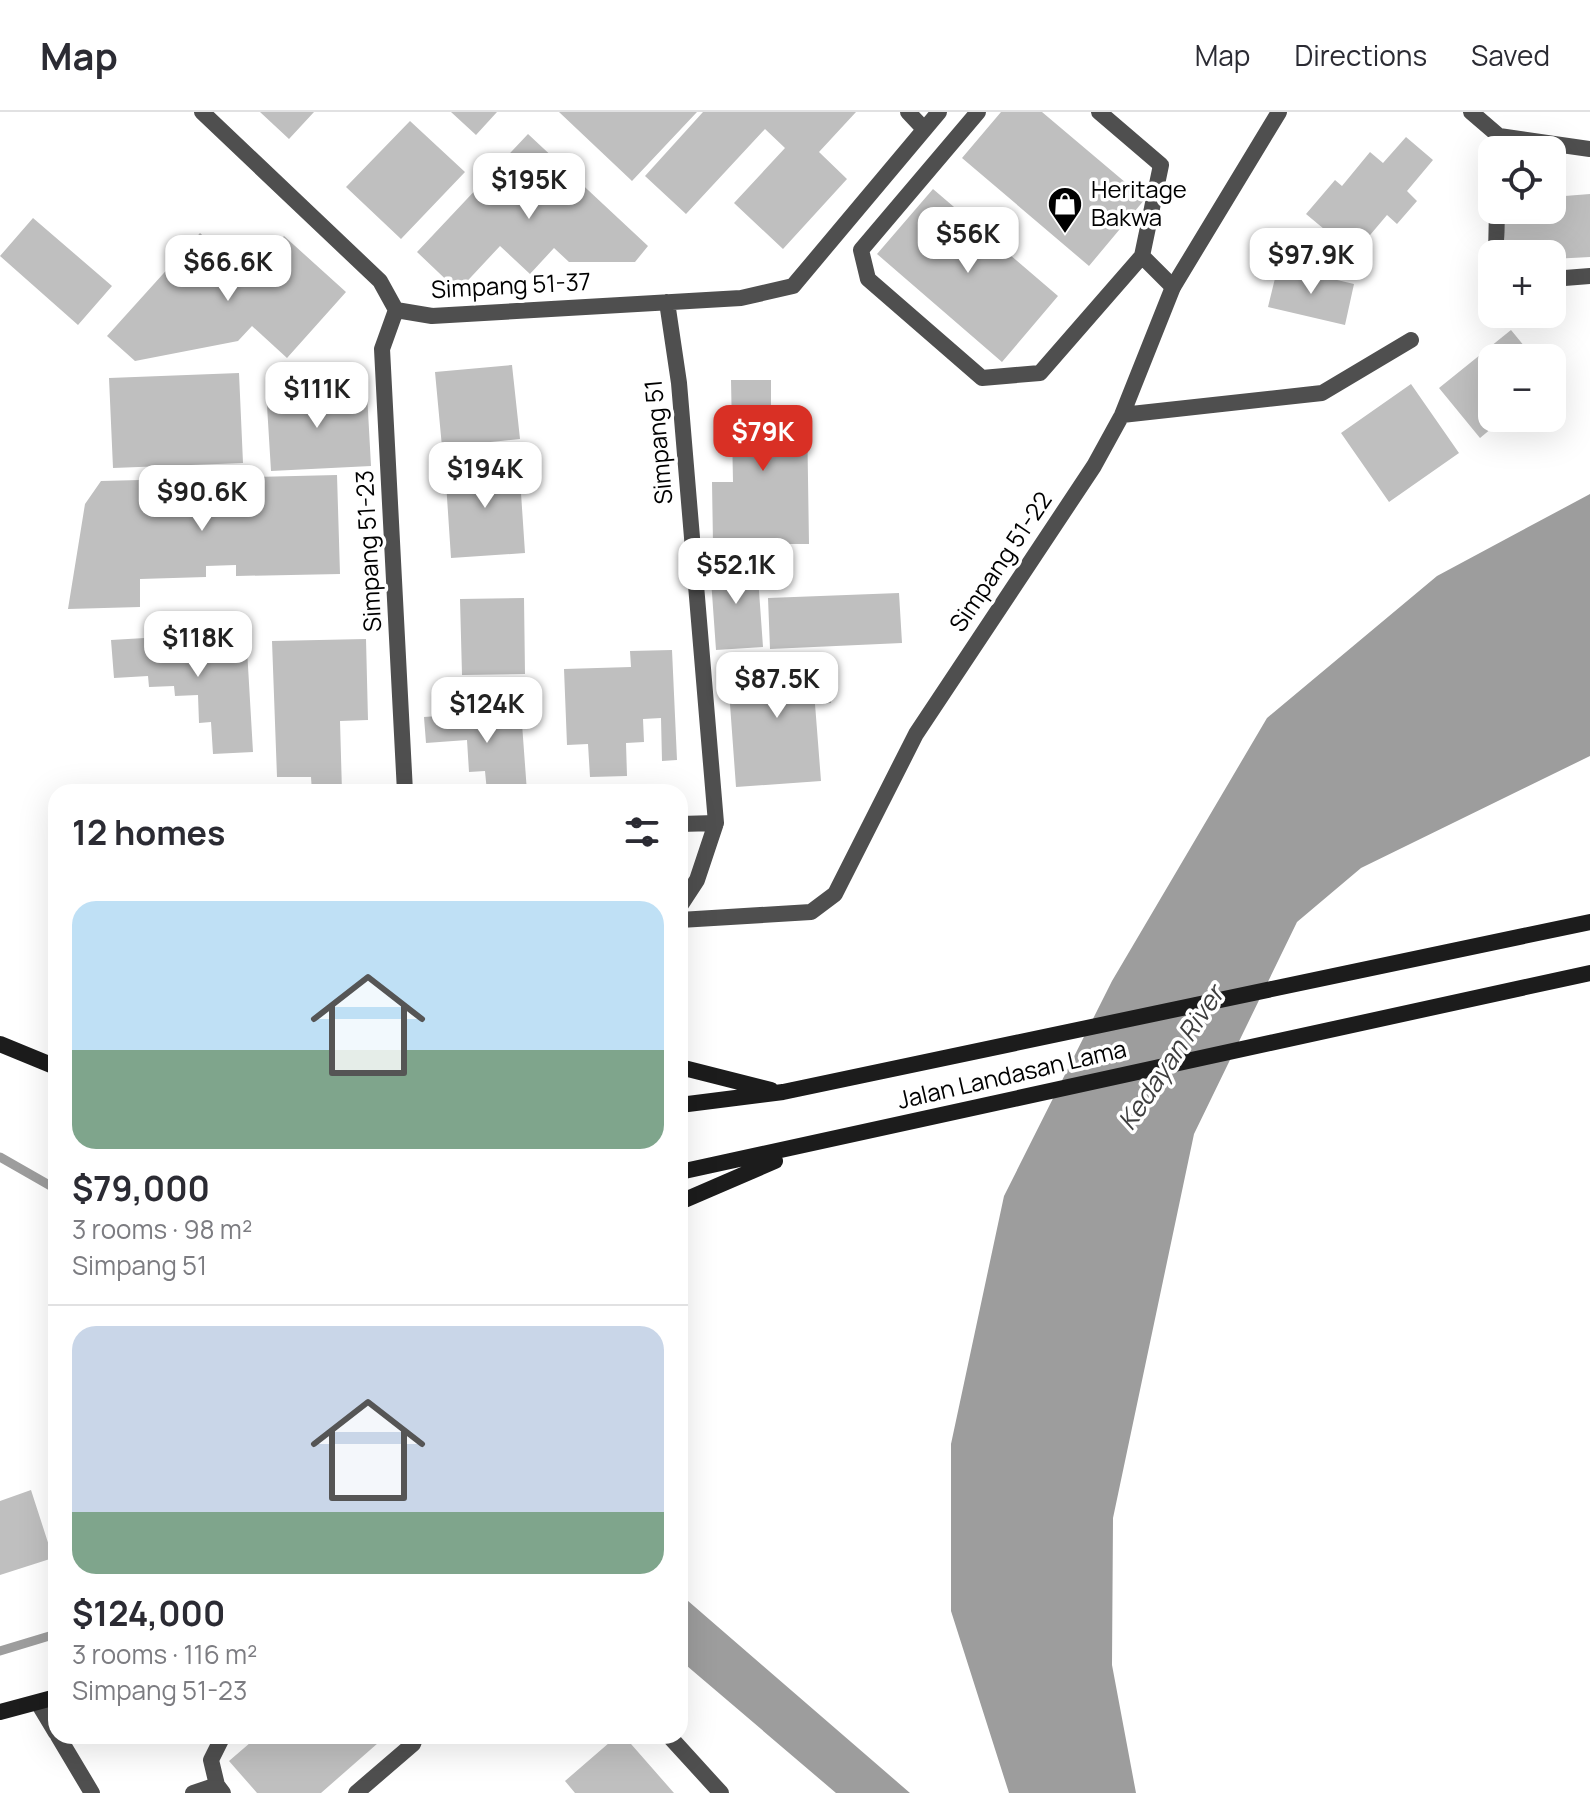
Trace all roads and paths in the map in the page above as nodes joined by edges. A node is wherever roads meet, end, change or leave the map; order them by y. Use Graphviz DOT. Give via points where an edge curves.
graph roads {
  1 [pos="202,112"];
  2 [pos="908,112"];
  3 [pos="939,112"];
  4 [pos="978,112"];
  5 [pos="1099,112"];
  6 [pos="1279,112"];
  7 [pos="1471,112"];
  8 [pos="924,129"];
  9 [pos="1493,136"];
  10 [pos="1566,147"];
  11 [pos="1590,149"];
  12 [pos="1142,256"];
  13 [pos="1590,276"];
  14 [pos="1566,278"];
  15 [pos="1173,287"];
  16 [pos="667,302"];
  17 [pos="396,310"];
  18 [pos="1411,340"];
  19 [pos="1122,415"];
  20 [pos="405,784"];
  21 [pos="716,823"];
  22 [pos="688,824"];
  23 [pos="688,894"];
  24 [pos="688,920"];
  25 [pos="1590,922"];
  26 [pos="1590,973"];
  27 [pos="0,1044"];
  28 [pos="48,1064"];
  29 [pos="688,1069"];
  30 [pos="783,1092"];
  31 [pos="688,1104"];
  32 [pos="809,1147"];
  33 [pos="688,1170"];
  34 [pos="688,1199"];
  35 [pos="48,1700"];
  36 [pos="38,1703"];
  37 [pos="0,1712"];
  38 [pos="48,1720"];
  39 [pos="62,1744"];
  40 [pos="219,1744"];
  41 [pos="413,1744"];
  42 [pos="676,1744"];
  43 [pos="220,1789"];
  44 [pos="92,1793"];
  45 [pos="193,1793"];
  46 [pos="356,1793"];
  47 [pos="721,1793"];
  1 -- 17 [label="street, Simpang 51-37" via="380,281"];
  2 -- 8 [label="street"];
  3 -- 8 [label="street, Simpang 51-37"];
  4 -- 12 [label="street" via="861,250 868,279 982,378 1040,373"];
  5 -- 12 [label="street" via="1161,165"];
  6 -- 15 [label="street, Simpang 51-22"];
  7 -- 9 [label="street"];
  8 -- 16 [label="street, Simpang 51-37" via="793,286 741,298"];
  10 -- 11 [label="street"];
  12 -- 15 [label="street"];
  13 -- 14 [label="street"];
  15 -- 19 [label="street, Simpang 51-22"];
  16 -- 17 [label="street, Simpang 51-37" via="432,316"];
  16 -- 21 [label="street, Simpang 51" via="679,383"];
  17 -- 20 [label="street, Simpang 51-23" via="382,349"];
  18 -- 19 [label="street" via="1322,393"];
  19 -- 24 [label="street, Simpang 51-22" via="1094,466 916,734 835,894 811,912"];
  21 -- 22 [label="street"];
  21 -- 23 [label="street, Simpang 51"];
  25 -- 30 [label="main road, Jalan Landasan Lama"];
  26 -- 32 [label="main road, Jalan Landasan Lama"];
  27 -- 28 [label="main road"];
  29 -- 30 [label="main road"];
  30 -- 31 [label="main road, Jalan Landasan Lama"];
  32 -- 33 [label="main road, Jalan Landasan Lama"];
  32 -- 34 [label="main road"];
  35 -- 36 [label="main road"];
  36 -- 37 [label="main road"];
  36 -- 38 [label="street"];
  39 -- 44 [label="street"];
  40 -- 43 [label="street" via="211,1760"];
  41 -- 46 [label="street"];
  42 -- 47 [label="street"];
  43 -- 45 [label="street"];
}
